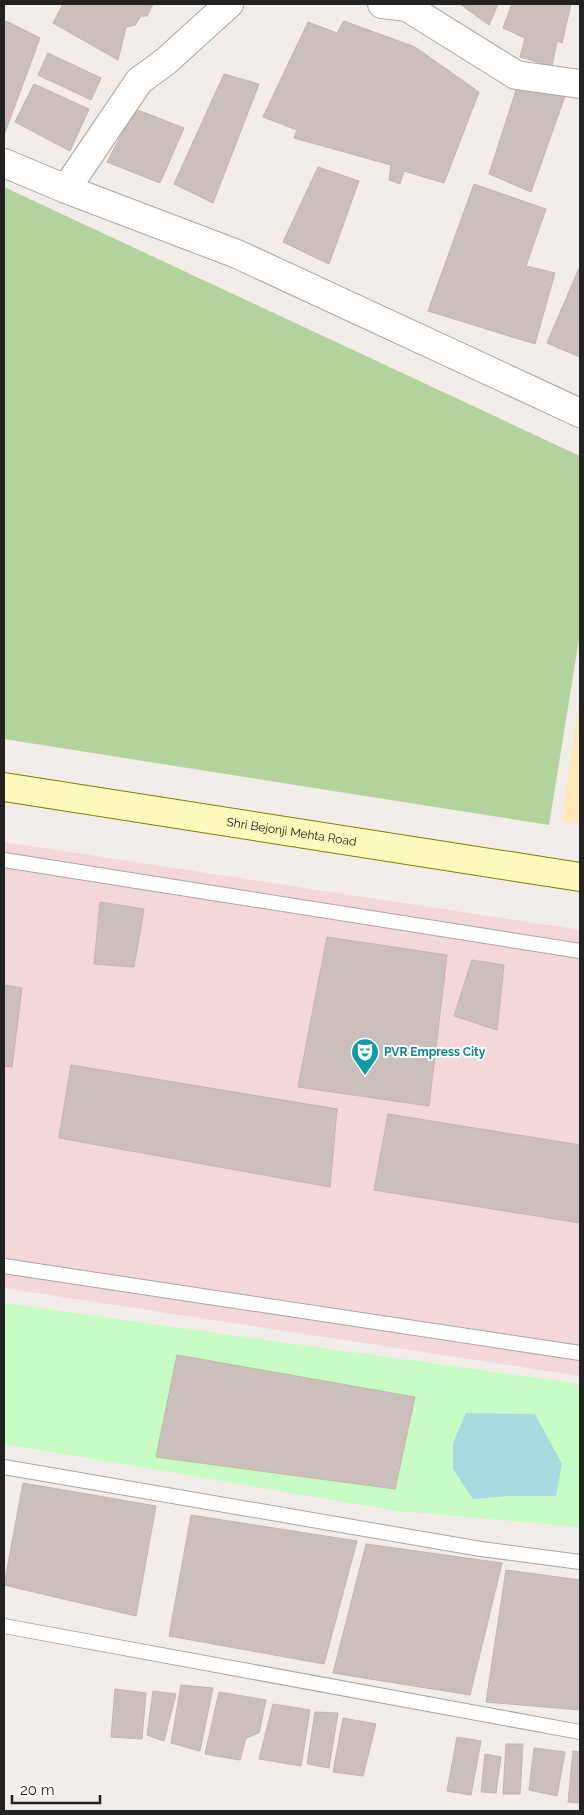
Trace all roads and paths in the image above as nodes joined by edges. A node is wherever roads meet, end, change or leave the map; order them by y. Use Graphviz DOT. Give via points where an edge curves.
graph roads {
  1 [pos="231,4"];
  2 [pos="382,4"];
  3 [pos="580,84"];
  4 [pos="4,163"];
  5 [pos="66,189"];
  6 [pos="580,413"];
  7 [pos="4,787"];
  8 [pos="4,860"];
  9 [pos="580,877"];
  10 [pos="580,951"];
  11 [pos="4,1266"];
  12 [pos="580,1354"];
  13 [pos="4,1467"];
  14 [pos="580,1562"];
  15 [pos="4,1626"];
  16 [pos="580,1732"];
  1 -- 5 [label="street" via="139,81"];
  2 -- 3 [label="street" via="408,7 516,75"];
  4 -- 5 [label="street"];
  5 -- 6 [label="street" via="237,254"];
  7 -- 9 [label="main road, Shri Bejonji Mehta Road"];
  8 -- 10 [label="lane"];
  11 -- 12 [label="lane"];
  13 -- 14 [label="lane" via="481,1549"];
  15 -- 16 [label="lane"];
}
